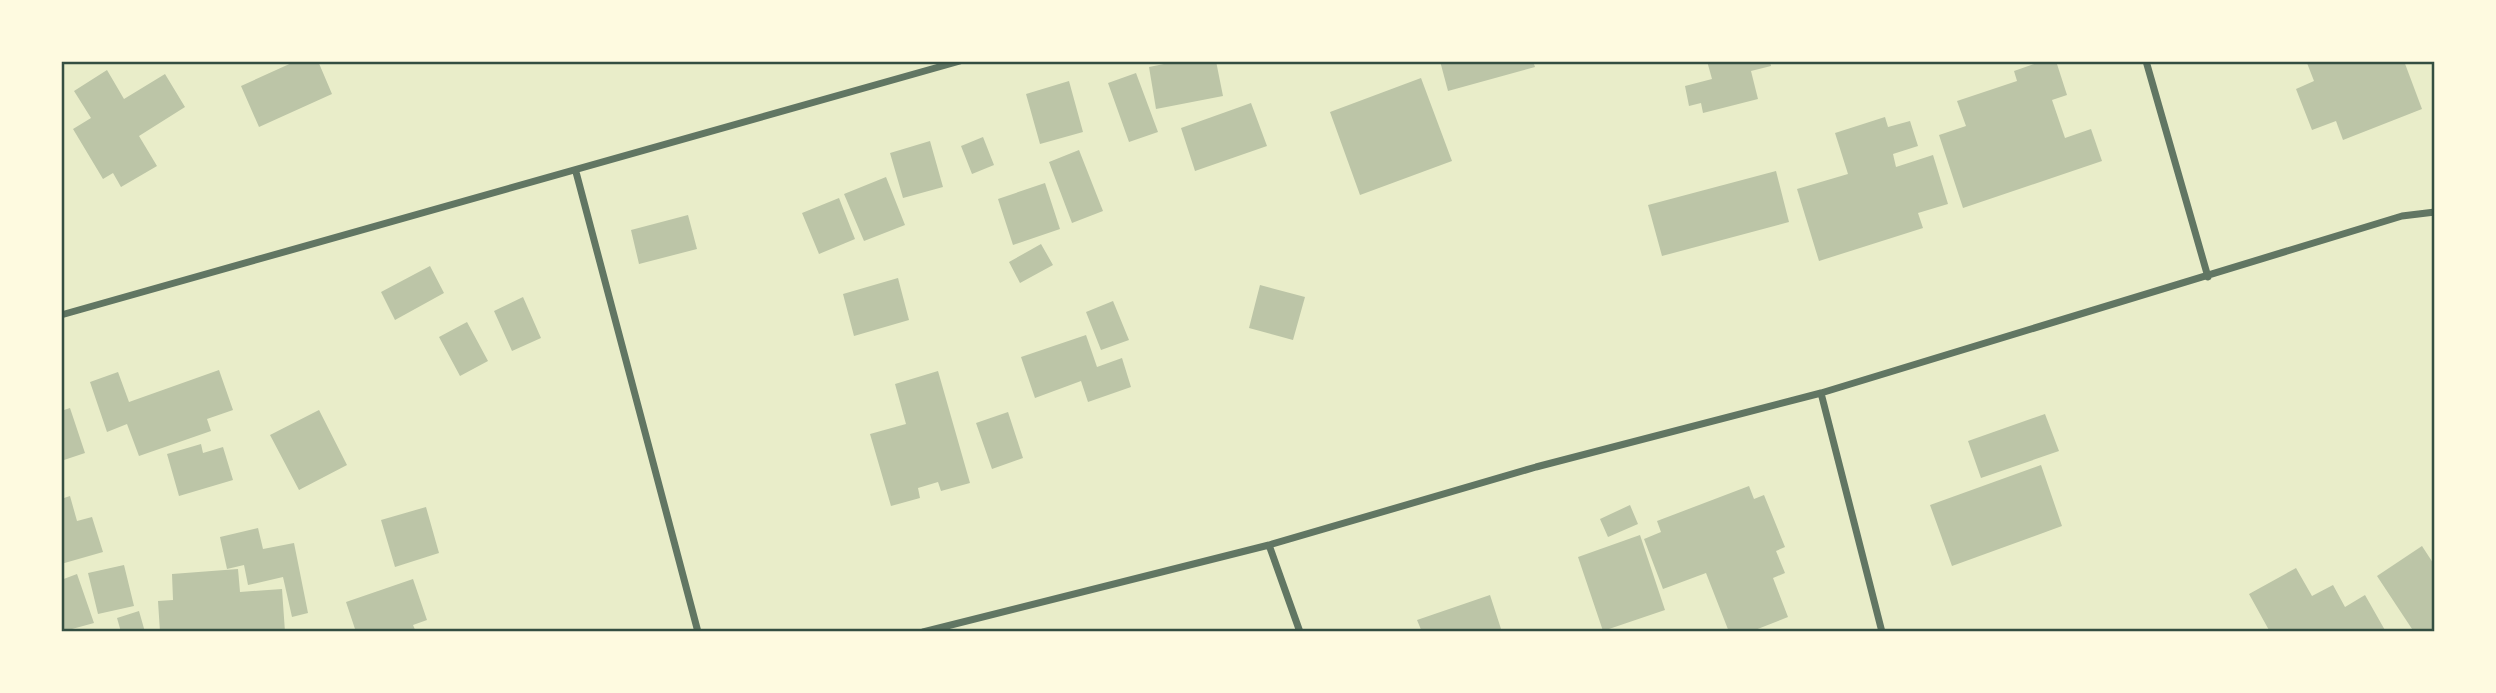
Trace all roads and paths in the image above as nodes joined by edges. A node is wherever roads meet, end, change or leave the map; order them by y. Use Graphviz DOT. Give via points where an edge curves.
graph roads {
  1 [pos="960,61"];
  2 [pos="2146,61"];
  3 [pos="576,172"];
  4 [pos="2435,212"];
  5 [pos="2208,277"];
  6 [pos="61,315"];
  7 [pos="1821,393"];
  8 [pos="1269,545"];
  9 [pos="698,632"];
  10 [pos="923,632"];
  11 [pos="1300,632"];
  12 [pos="1882,632"];
  1 -- 3 [label="street"];
  2 -- 5 [label="street"];
  3 -- 6 [label="street"];
  3 -- 9 [label="street"];
  4 -- 5 [label="street" via="2402,216"];
  5 -- 7 [label="street"];
  7 -- 8 [label="street" via="1536,467"];
  7 -- 12 [label="street"];
  8 -- 10 [label="street"];
  8 -- 11 [label="street"];
}
